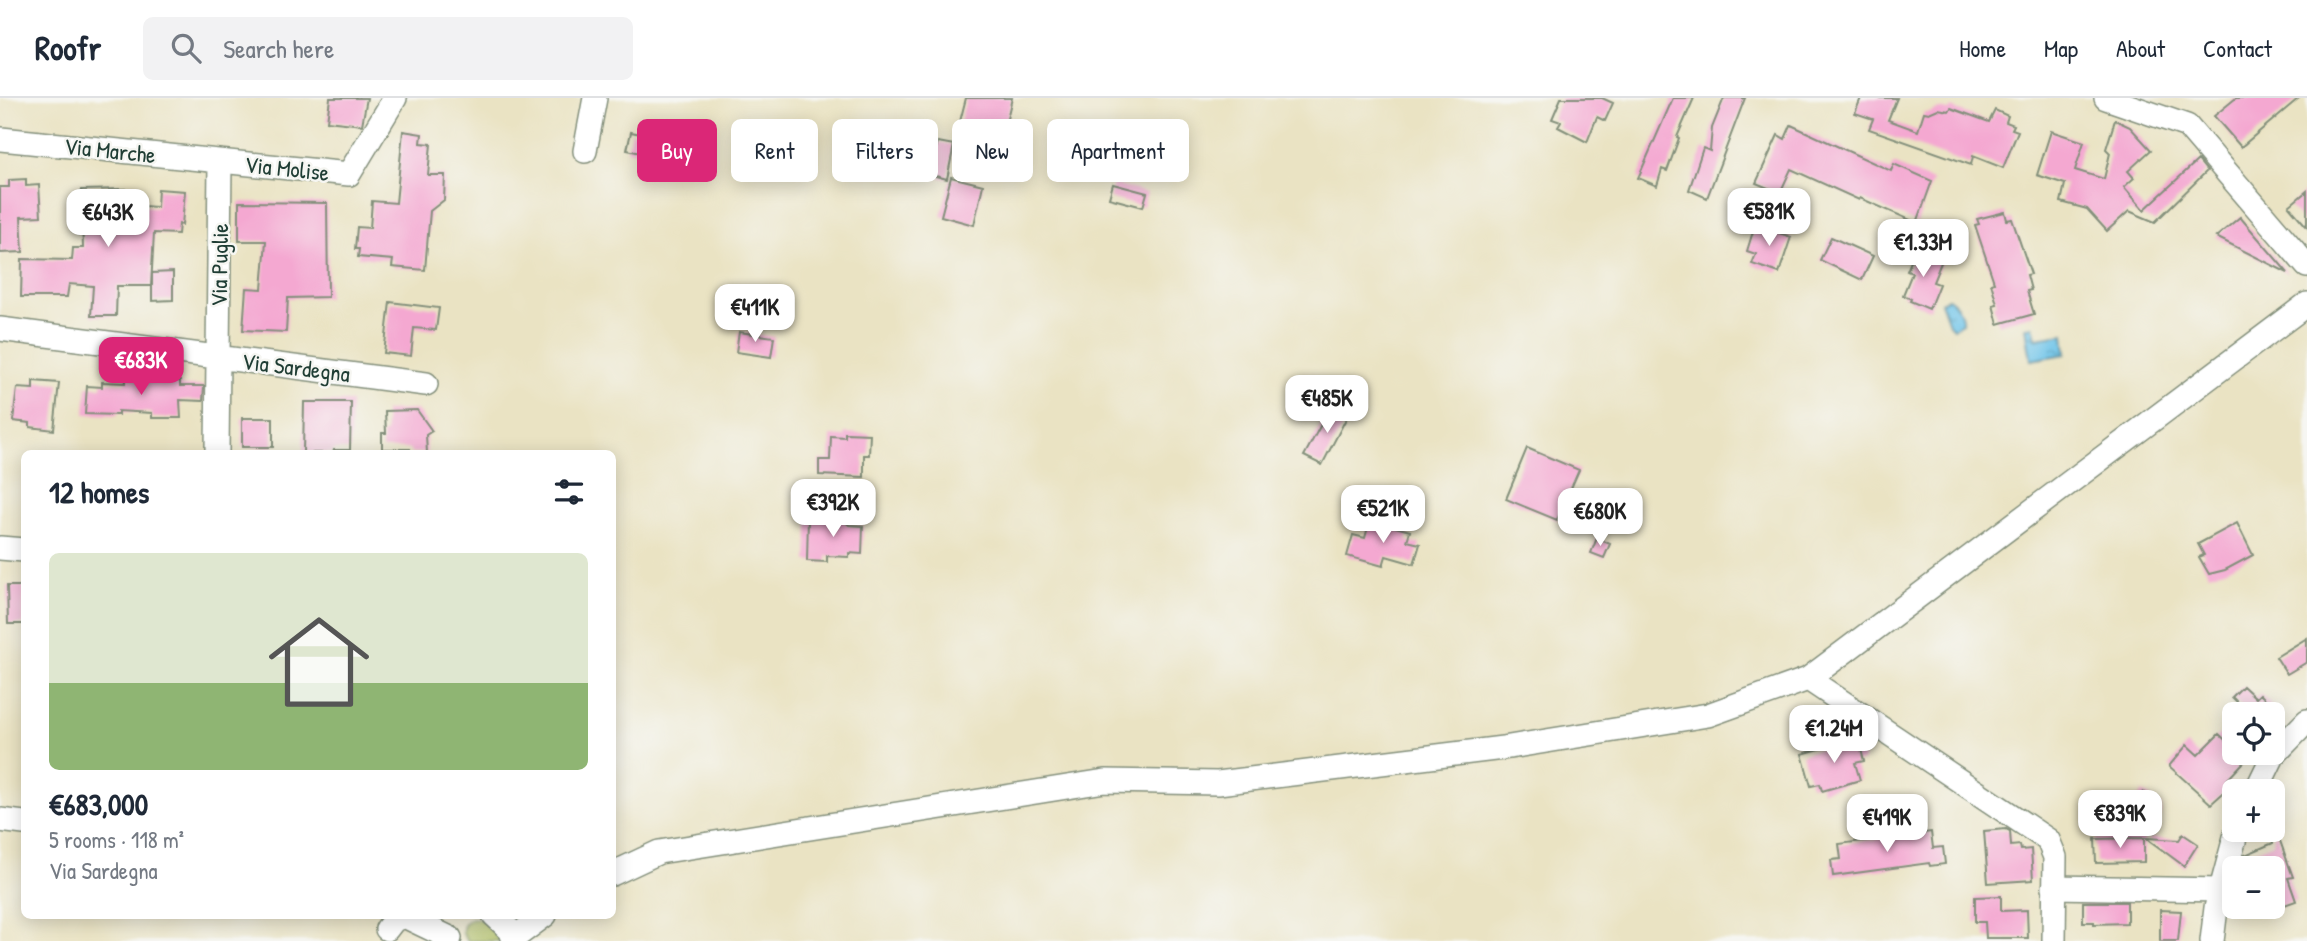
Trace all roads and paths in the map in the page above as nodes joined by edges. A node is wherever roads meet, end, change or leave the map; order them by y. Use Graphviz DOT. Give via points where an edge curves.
graph roads {
  1 [pos="395,98"];
  2 [pos="595,98"];
  3 [pos="2113,99"];
  4 [pos="1,139"];
  5 [pos="585,151"];
  6 [pos="220,162"];
  7 [pos="2307,266"];
  8 [pos="2307,304"];
  9 [pos="0,329"];
  10 [pos="218,357"];
  11 [pos="426,384"];
  12 [pos="218,450"];
  13 [pos="0,548"];
  14 [pos="21,550"];
  15 [pos="1808,679"];
  16 [pos="2307,721"];
  17 [pos="2262,779"];
  18 [pos="0,820"];
  19 [pos="21,823"];
  20 [pos="2234,842"];
  21 [pos="616,872"];
  22 [pos="2054,887"];
  23 [pos="2221,890"];
  24 [pos="416,919"];
  25 [pos="498,919"];
  26 [pos="540,919"];
  27 [pos="447,927"];
  28 [pos="514,939"];
  29 [pos="2054,941"];
  30 [pos="2212,941"];
  1 -- 6 [label="street, Via Molise" via="349,174"];
  2 -- 5 [label="street"];
  3 -- 7 [label="street" via="2187,126"];
  4 -- 6 [label="street, Via Marche"];
  6 -- 10 [label="street, Via Puglie"];
  8 -- 15 [label="street"];
  9 -- 10 [label="street, Via Sardegna"];
  10 -- 11 [label="street, Via Sardegna"];
  10 -- 12 [label="street, Via Puglie"];
  13 -- 14 [label="street"];
  15 -- 21 [label="street" via="1708,715 1503,748 1218,783 1105,781 659,852"];
  15 -- 22 [label="street" via="2048,840 2055,857"];
  16 -- 17 [label="street" via="2273,756"];
  18 -- 19 [label="street"];
  20 -- 23 [label="street"];
  22 -- 23 [label="street"];
  22 -- 29 [label="street"];
  23 -- 30 [label="street"];
  24 -- 27 [label="street"];
  25 -- 28 [label="street"];
  26 -- 28 [label="street"];
}
